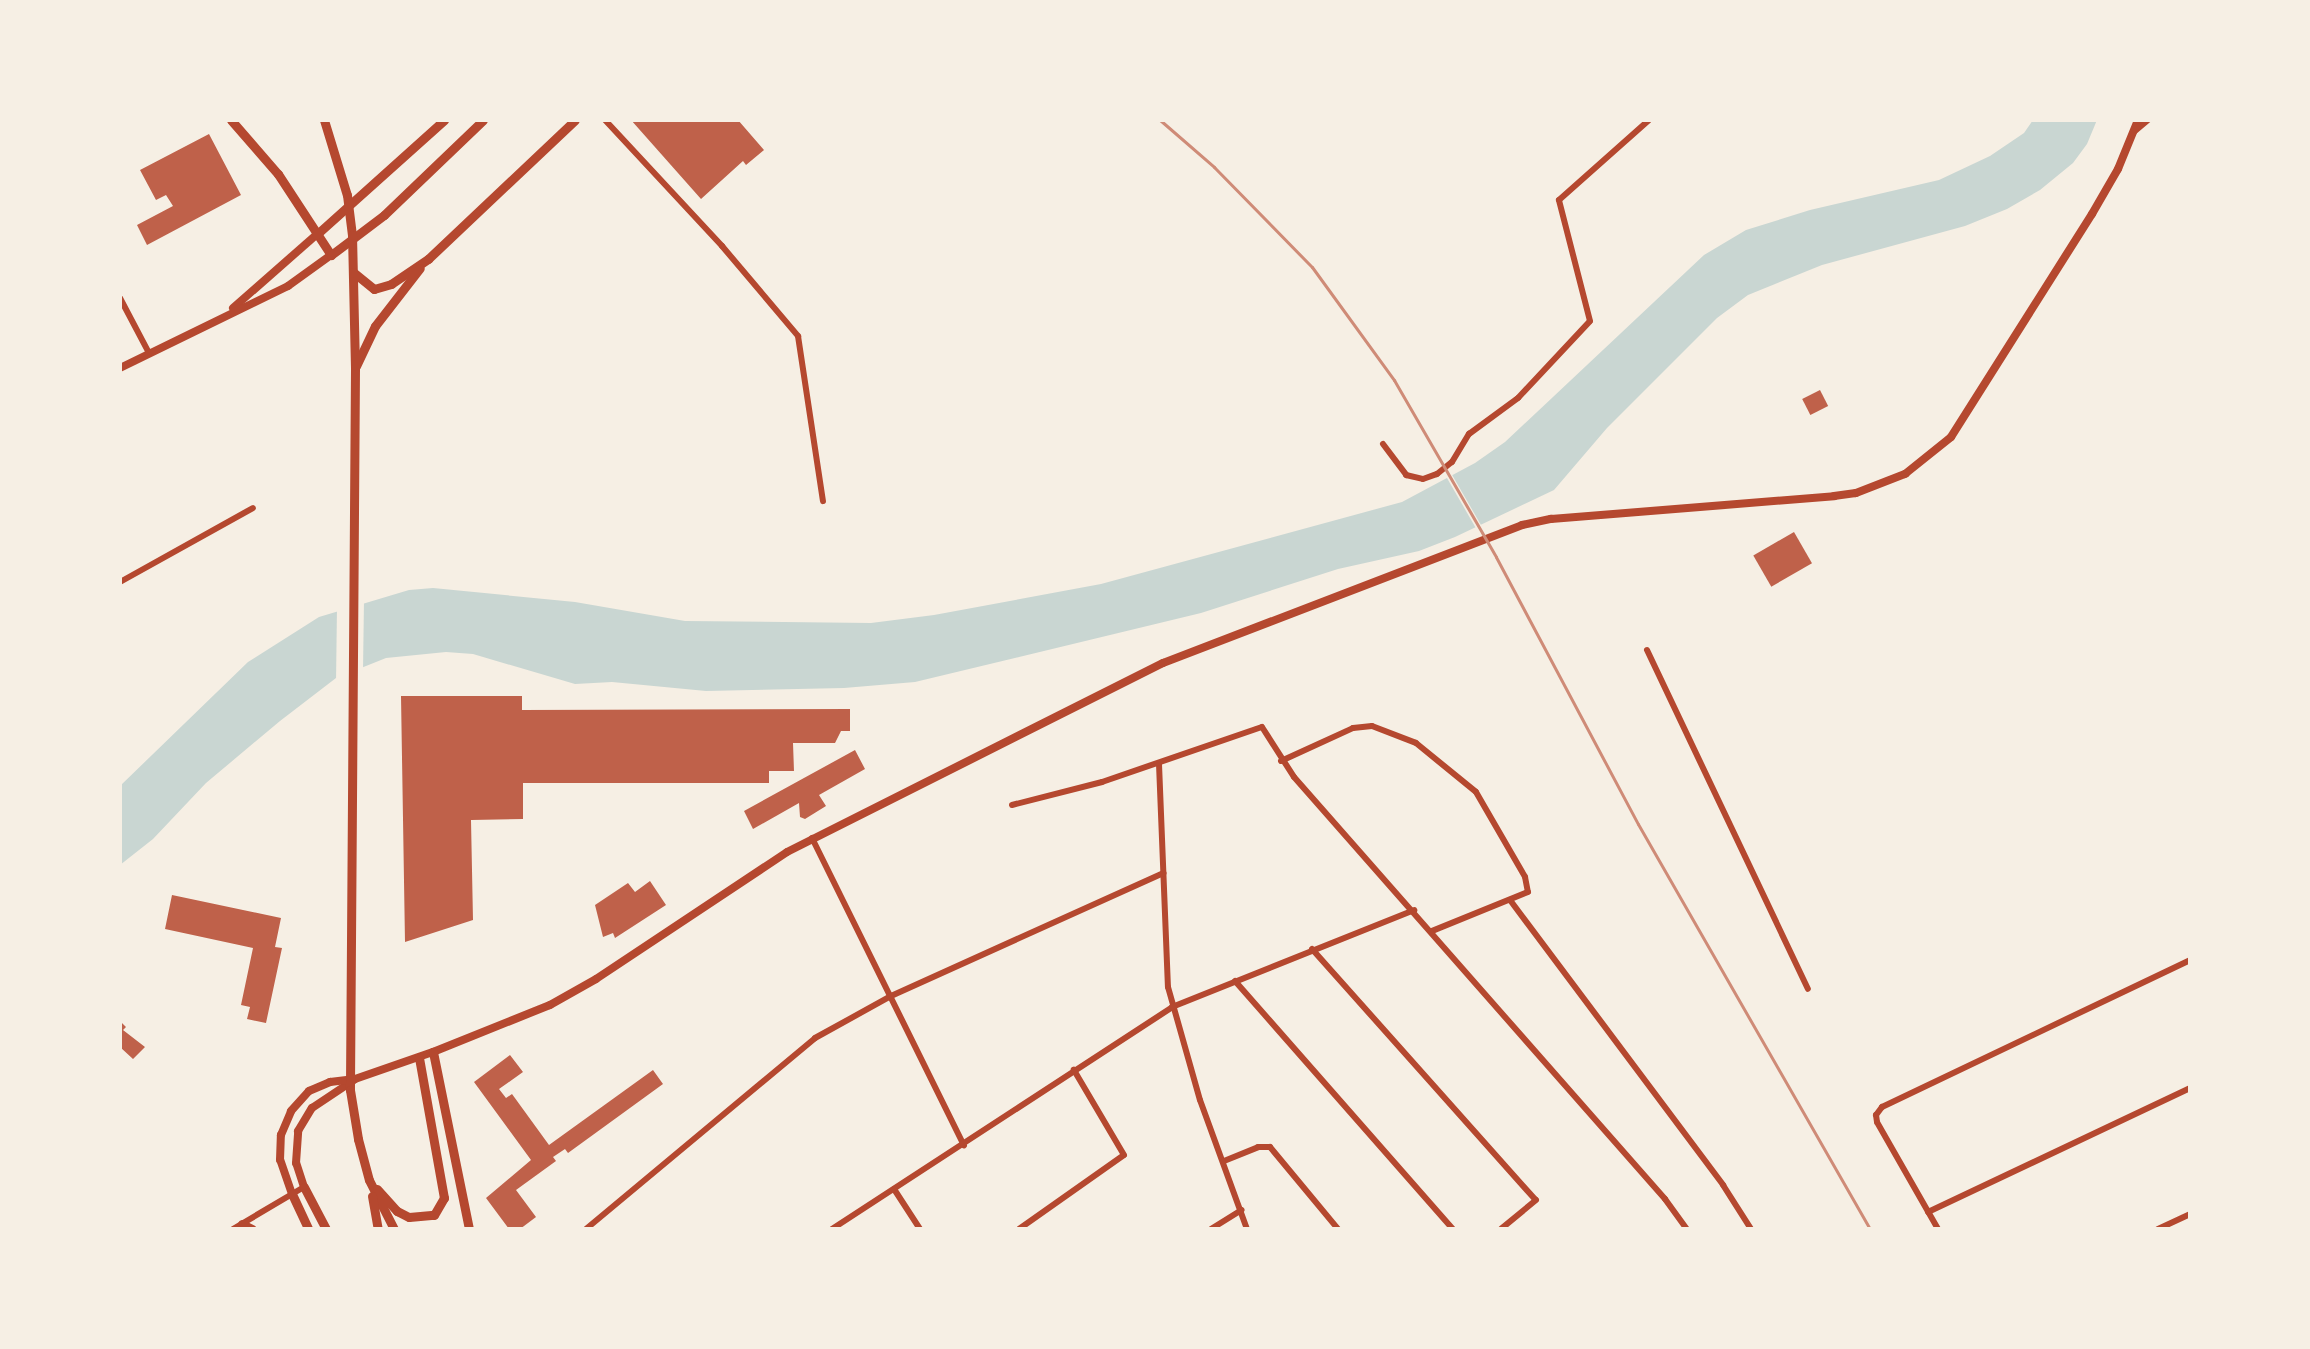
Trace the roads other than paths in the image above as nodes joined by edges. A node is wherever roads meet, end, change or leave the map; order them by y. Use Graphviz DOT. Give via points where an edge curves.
graph roads {
  1 [pos="231,120"];
  2 [pos="324,120"];
  3 [pos="444,120"];
  4 [pos="483,120"];
  5 [pos="575,120"];
  6 [pos="605,120"];
  7 [pos="1649,120"];
  8 [pos="2138,120"];
  9 [pos="2148,120"];
  10 [pos="2135,131"];
  11 [pos="316,235"];
  12 [pos="331,255"];
  13 [pos="428,259"];
  14 [pos="353,272"];
  15 [pos="120,298"];
  16 [pos="230,311"];
  17 [pos="149,353"];
  18 [pos="120,368"];
  19 [pos="355,369"];
  20 [pos="1383,444"];
  21 [pos="823,501"];
  22 [pos="253,508"];
  23 [pos="120,582"];
  24 [pos="1647,650"];
  25 [pos="1281,761"];
  26 [pos="1159,764"];
  27 [pos="1012,805"];
  28 [pos="812,838"];
  29 [pos="1163,873"];
  30 [pos="1510,900"];
  31 [pos="1414,910"];
  32 [pos="1432,931"];
  33 [pos="1312,949"];
  34 [pos="2190,960"];
  35 [pos="1235,981"];
  36 [pos="1808,989"];
  37 [pos="891,996"];
  38 [pos="1172,1007"];
  39 [pos="433,1052"];
  40 [pos="419,1057"];
  41 [pos="1074,1070"];
  42 [pos="355,1079"];
  43 [pos="2190,1088"];
  44 [pos="964,1145"];
  45 [pos="1224,1161"];
  46 [pos="369,1180"];
  47 [pos="304,1187"];
  48 [pos="894,1189"];
  49 [pos="292,1194"];
  50 [pos="1241,1210"];
  51 [pos="1928,1212"];
  52 [pos="2190,1214"];
  53 [pos="237,1226"];
  54 [pos="252,1229"];
  55 [pos="308,1229"];
  56 [pos="326,1229"];
  57 [pos="378,1229"];
  58 [pos="394,1229"];
  59 [pos="469,1229"];
  60 [pos="586,1229"];
  61 [pos="832,1229"];
  62 [pos="920,1229"];
  63 [pos="1019,1229"];
  64 [pos="1211,1229"];
  65 [pos="1247,1229"];
  66 [pos="1338,1229"];
  67 [pos="1453,1229"];
  68 [pos="1501,1229"];
  69 [pos="1687,1229"];
  70 [pos="1751,1229"];
  71 [pos="1938,1229"];
  72 [pos="2158,1229"];
  1 -- 11 [label="main road" via="278,174"];
  2 -- 14 [label="main road" via="351,218"];
  3 -- 11 [label="main road"];
  4 -- 12 [label="main road" via="384,215"];
  5 -- 13 [label="main road"];
  6 -- 21 [label="street" via="798,336"];
  7 -- 20 [label="street" via="1559,200 1590,321 1518,398 1469,434 1452,462 1437,474 1412,478 1399,469"];
  8 -- 10 [label="main road"];
  9 -- 10 [label="street"];
  10 -- 28 [label="main road" via="2092,214 1951,437 1905,474 1856,493 1551,519 1506,530 1163,663"];
  11 -- 12 [label="main road"];
  11 -- 16 [label="main road"];
  12 -- 16 [label="main road" via="288,286"];
  13 -- 14 [label="main road" via="386,287 374,289"];
  13 -- 19 [label="main road" via="375,326"];
  14 -- 19 [label="main road"];
  15 -- 17 [label="street"];
  16 -- 17 [label="main road"];
  17 -- 18 [label="main road"];
  19 -- 46 [label="main road" via="348,997 353,1119"];
  22 -- 23 [label="street"];
  24 -- 36 [label="street"];
  25 -- 26 [label="street" via="1262,727"];
  25 -- 30 [label="street" via="1362,726 1386,729 1416,743 1476,792 1489,813 1525,877 1528,892"];
  25 -- 31 [label="street"];
  26 -- 27 [label="street"];
  26 -- 29 [label="street"];
  28 -- 37 [label="street"];
  28 -- 39 [label="main road" via="586,985 534,1013"];
  29 -- 37 [label="street"];
  29 -- 38 [label="street"];
  30 -- 32 [label="street"];
  30 -- 70 [label="street"];
  31 -- 32 [label="street"];
  31 -- 33 [label="street"];
  32 -- 69 [label="street"];
  33 -- 35 [label="street"];
  33 -- 68 [label="street" via="1536,1200"];
  34 -- 51 [label="street" via="1882,1107 1877,1122"];
  35 -- 38 [label="street"];
  35 -- 67 [label="street"];
  37 -- 44 [label="street"];
  37 -- 60 [label="street" via="815,1038"];
  38 -- 41 [label="street"];
  38 -- 45 [label="street"];
  39 -- 40 [label="main road"];
  39 -- 59 [label="main road"];
  40 -- 42 [label="main road"];
  40 -- 46 [label="main road" via="442,1204 434,1215 409,1217"];
  41 -- 44 [label="street"];
  41 -- 63 [label="street" via="1124,1155"];
  42 -- 47 [label="main road" via="321,1100 304,1119 295,1152"];
  42 -- 49 [label="main road" via="318,1087 291,1111 279,1150"];
  43 -- 51 [label="street"];
  44 -- 48 [label="street"];
  45 -- 50 [label="street"];
  45 -- 66 [label="street" via="1270,1147"];
  46 -- 57 [label="main road"];
  46 -- 58 [label="main road"];
  47 -- 49 [label="street"];
  47 -- 56 [label="main road"];
  48 -- 61 [label="street"];
  48 -- 62 [label="street"];
  49 -- 53 [label="street"];
  49 -- 55 [label="main road"];
  50 -- 64 [label="street"];
  50 -- 65 [label="street"];
  51 -- 71 [label="street"];
  52 -- 72 [label="street"];
  53 -- 54 [label="main road"];
}
